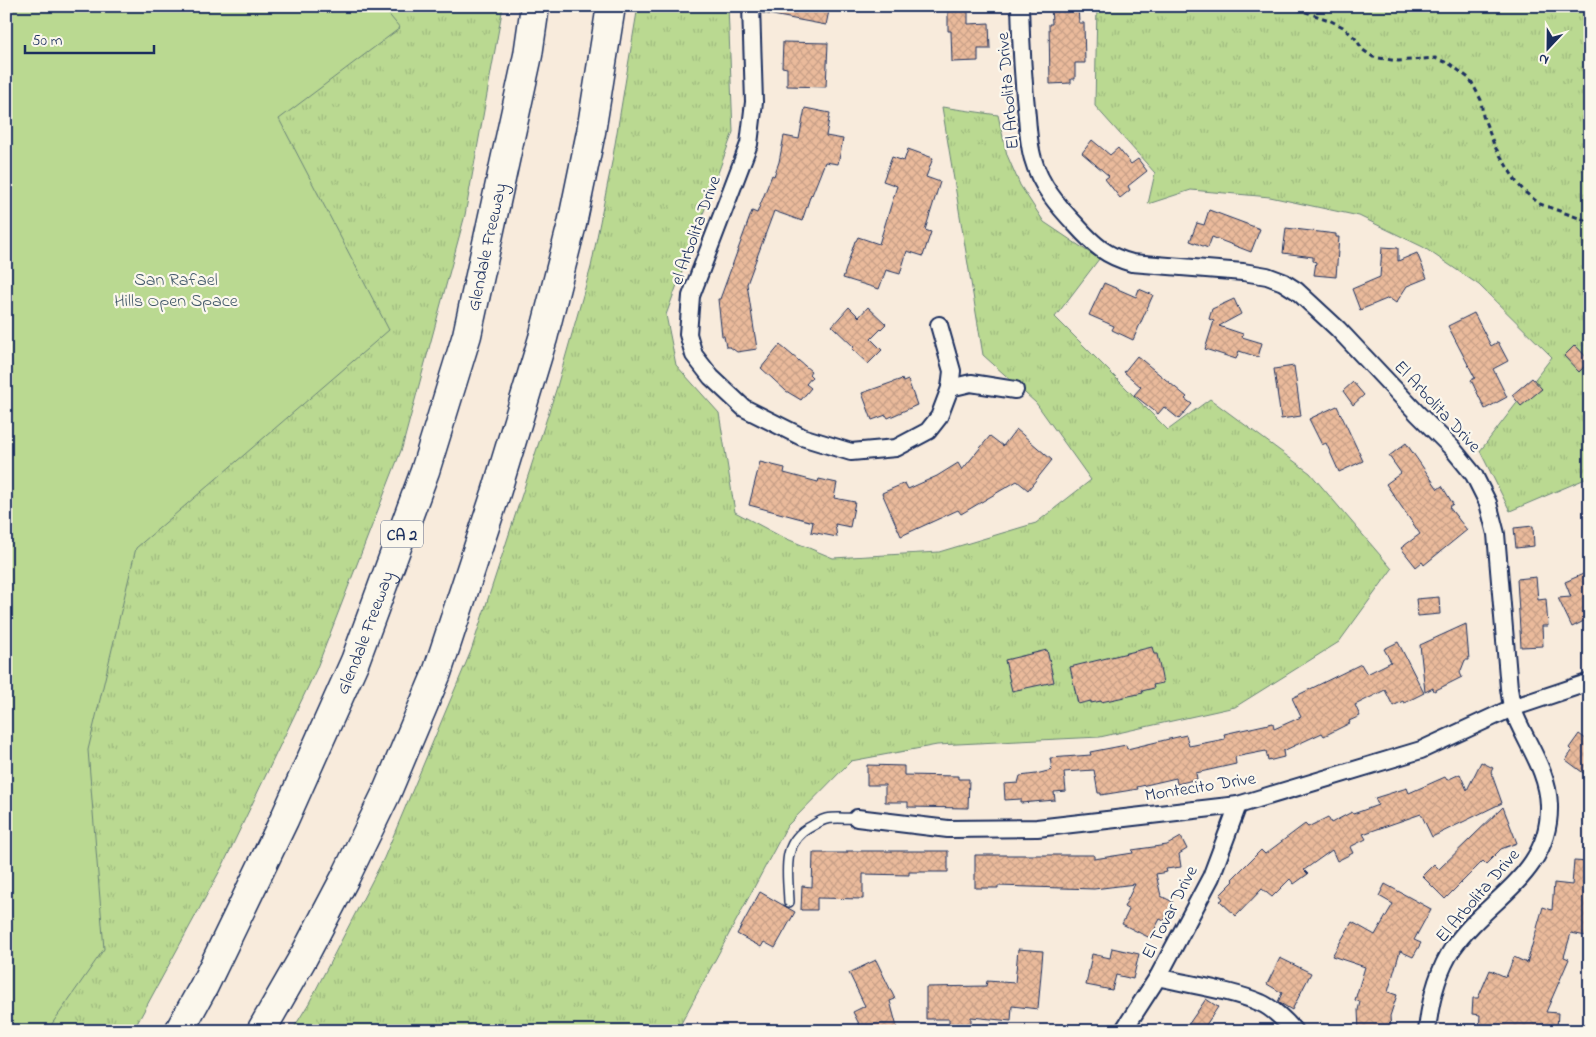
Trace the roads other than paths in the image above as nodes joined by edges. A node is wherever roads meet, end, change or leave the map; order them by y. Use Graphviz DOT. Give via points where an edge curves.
graph roads {
  1 [pos="535,6"];
  2 [pos="611,6"];
  3 [pos="751,6"];
  4 [pos="1020,6"];
  5 [pos="939,325"];
  6 [pos="950,388"];
  7 [pos="1015,390"];
  8 [pos="1590,682"];
  9 [pos="1512,708"];
  10 [pos="1238,805"];
  11 [pos="857,818"];
  12 [pos="789,902"];
  13 [pos="1158,977"];
  14 [pos="179,1031"];
  15 [pos="261,1031"];
  16 [pos="1123,1031"];
  17 [pos="1294,1031"];
  18 [pos="1427,1031"];
  1 -- 14 [label="highway, Glendale Freeway / CA 2" via="528,55 467,335 425,471 355,661 284,820"];
  2 -- 15 [label="highway" via="591,132 543,338 436,673 386,794 345,878"];
  3 -- 6 [label="street, el Arbolita Drive" via="754,102 749,144 691,296 688,334 694,355 710,377 744,408 802,437 851,452 896,448 928,432 939,417"];
  4 -- 9 [label="street, El Arbolita Drive" via="1032,158 1052,197 1089,240 1103,252 1132,263 1243,272 1283,282 1338,329 1472,472 1488,503 1496,534"];
  5 -- 6 [label="street, el Arbolita Drive" via="952,371"];
  6 -- 7 [label="street" via="971,383"];
  8 -- 9 [label="street, Montecito Drive"];
  9 -- 10 [label="street, Montecito Drive" via="1421,750"];
  9 -- 18 [label="street, El Arbolita Drive" via="1547,784 1546,837 1533,863 1519,880 1454,947 1440,976"];
  10 -- 11 [label="street, Montecito Drive" via="1037,828 948,829"];
  10 -- 13 [label="street, El Tovar Drive" via="1211,877"];
  11 -- 12 [label="lane" via="826,819 806,829 794,840 788,857"];
  13 -- 16 [label="street, El Tovar Drive"];
  13 -- 17 [label="street" via="1262,1004"];
}
